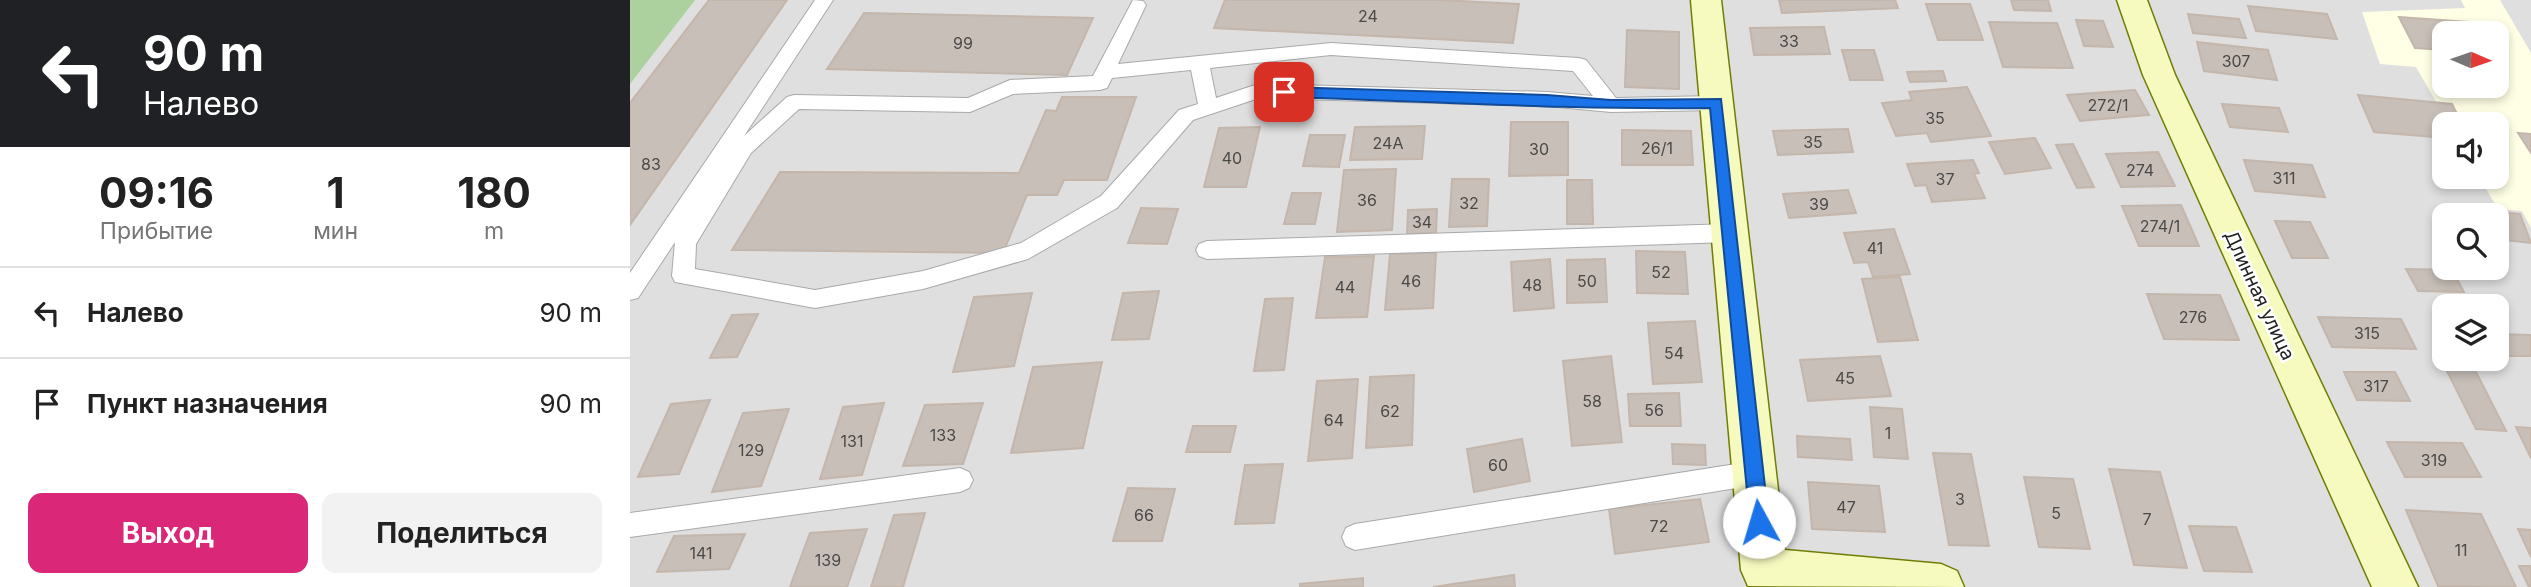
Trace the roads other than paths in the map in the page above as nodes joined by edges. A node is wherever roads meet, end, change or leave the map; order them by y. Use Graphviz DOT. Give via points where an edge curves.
graph roads {
  1 [pos="824,0"];
  2 [pos="1706,0"];
  3 [pos="2132,0"];
  4 [pos="1137,5"];
  5 [pos="1199,60"];
  6 [pos="1104,72"];
  7 [pos="1716,103"];
  8 [pos="1611,104"];
  9 [pos="1208,106"];
  10 [pos="1730,233"];
  11 [pos="1207,250"];
  12 [pos="630,291"];
  13 [pos="1755,473"];
  14 [pos="960,480"];
  15 [pos="630,525"];
  16 [pos="1355,537"];
  17 [pos="1941,587"];
  18 [pos="2395,587"];
  1 -- 12 [label="lane"];
  2 -- 7 [label="street"];
  3 -- 18 [label="street, Длинная улица" via="2159,75"];
  4 -- 6 [label="lane"];
  5 -- 6 [label="lane"];
  5 -- 8 [label="lane" via="1331,49 1578,65"];
  5 -- 9 [label="lane"];
  6 -- 9 [label="lane" via="1100,83 1010,87 970,105 794,102 744,148 685,243 683,276 815,299 923,280 1028,250 1109,202 1186,115"];
  7 -- 8 [label="lane"];
  7 -- 10 [label="street"];
  8 -- 9 [label="lane" via="1258,92"];
  10 -- 11 [label="lane"];
  10 -- 13 [label="street"];
  13 -- 16 [label="lane"];
  13 -- 17 [label="street" via="1764,570"];
  14 -- 15 [label="lane"];
}
